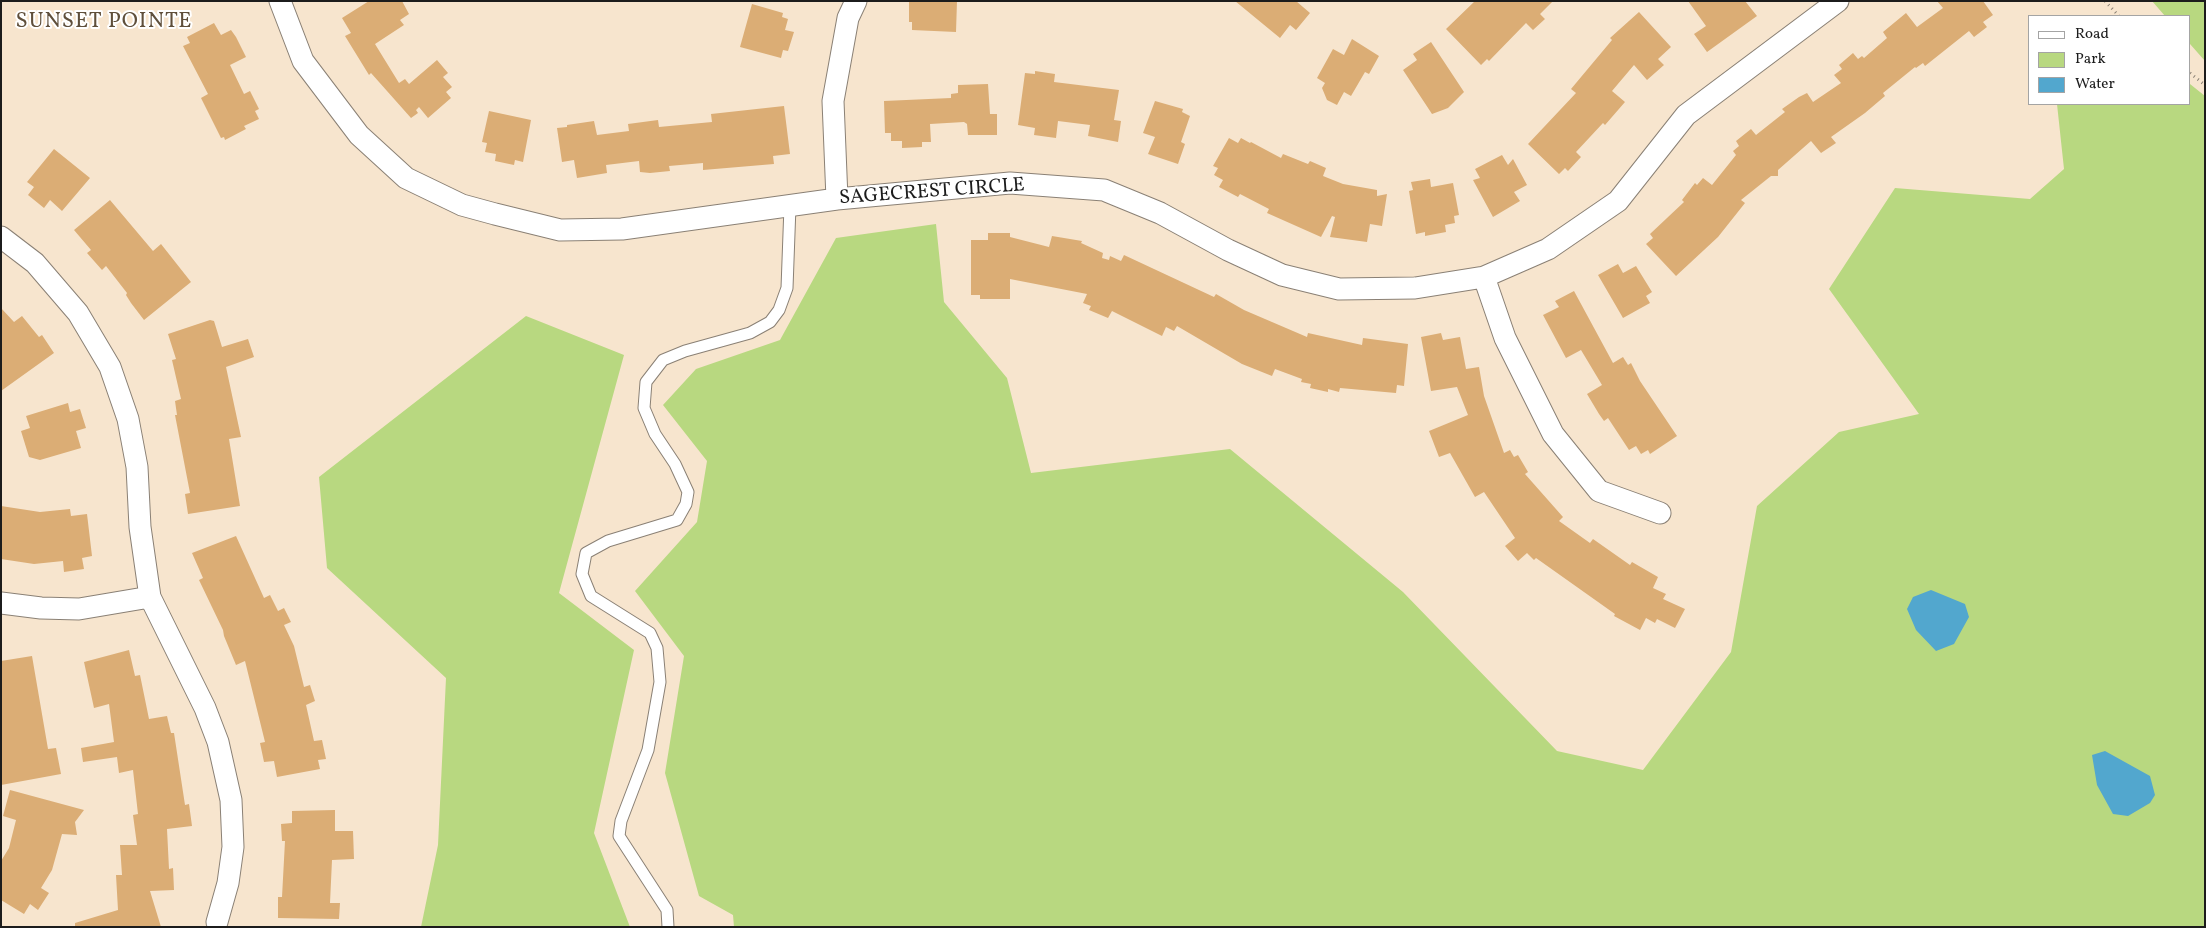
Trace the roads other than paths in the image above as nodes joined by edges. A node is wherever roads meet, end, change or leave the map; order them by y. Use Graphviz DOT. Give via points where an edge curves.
graph roads {
  1 [pos="280,1"];
  2 [pos="856,1"];
  3 [pos="1829,4"];
  4 [pos="837,199"];
  5 [pos="790,206"];
  6 [pos="1,237"];
  7 [pos="1484,277"];
  8 [pos="1660,513"];
  9 [pos="150,597"];
  10 [pos="1,603"];
  11 [pos="217,922"];
  12 [pos="668,927"];
  1 -- 5 [label="street, SAGECREST CIRCLE" via="303,60 359,135 406,178 462,205 560,230 622,228"];
  2 -- 4 [label="street" via="848,18 833,101"];
  3 -- 7 [label="street, SAGECREST CIRCLE" via="1686,115 1618,200 1548,250"];
  4 -- 5 [label="street, SAGECREST CIRCLE"];
  4 -- 7 [label="street, SAGECREST CIRCLE" via="1010,183 1104,190 1160,213 1282,275 1339,289 1415,288"];
  5 -- 12 [label="lane" via="787,288 779,310 770,322 750,333 663,360 646,382 644,408 688,492 686,504 677,520 608,541 586,553 582,574 591,596 650,633 658,648 660,682 648,750 621,821 619,836 668,910"];
  6 -- 9 [label="street" via="51,280 78,313 110,367 128,419 137,467 140,527"];
  7 -- 8 [label="street" via="1505,338 1553,434 1599,491"];
  9 -- 10 [label="street" via="78,609"];
  9 -- 11 [label="street" via="205,708 218,742 231,800 233,847 228,884"];
}
